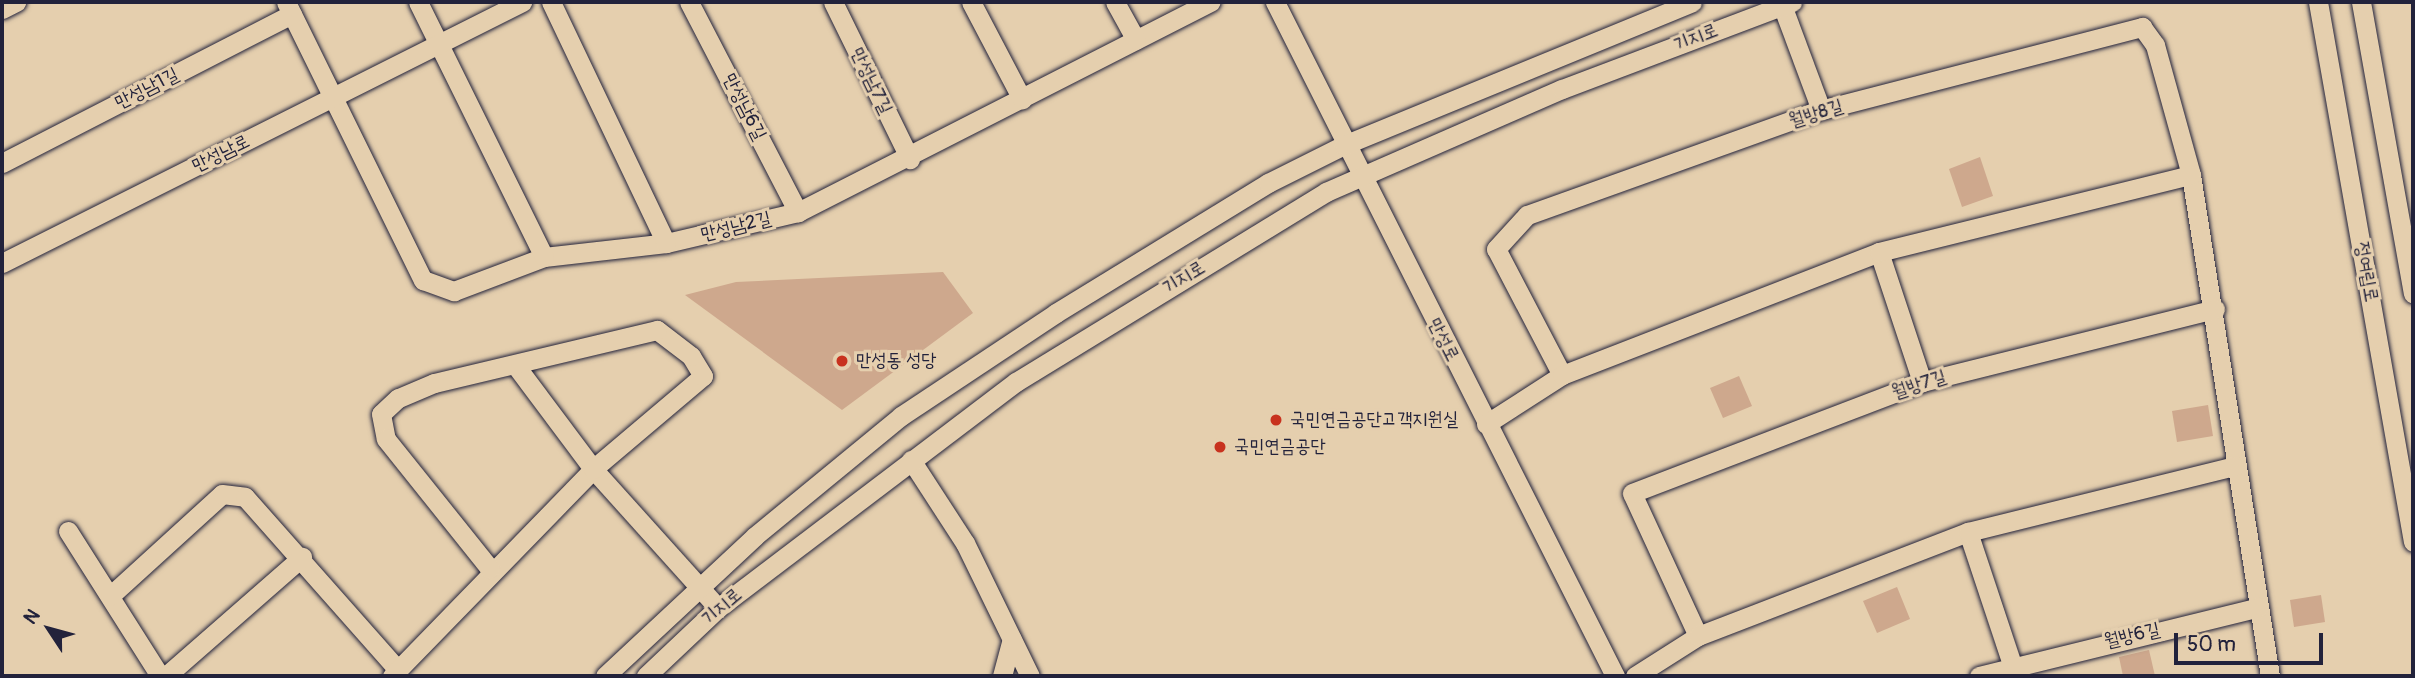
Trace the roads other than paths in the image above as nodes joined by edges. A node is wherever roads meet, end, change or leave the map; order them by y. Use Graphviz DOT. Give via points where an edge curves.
graph roads {
  1 [pos="16,2"];
  2 [pos="418,2"];
  3 [pos="522,2"];
  4 [pos="551,2"];
  5 [pos="689,2"];
  6 [pos="833,2"];
  7 [pos="971,2"];
  8 [pos="1115,2"];
  9 [pos="1211,2"];
  10 [pos="1275,2"];
  11 [pos="1692,2"];
  12 [pos="2318,2"];
  13 [pos="2361,2"];
  14 [pos="1787,3"];
  15 [pos="289,8"];
  16 [pos="2,9"];
  17 [pos="1136,40"];
  18 [pos="440,46"];
  19 [pos="336,97"];
  20 [pos="1021,99"];
  21 [pos="1821,110"];
  22 [pos="1344,145"];
  23 [pos="910,159"];
  24 [pos="2,163"];
  25 [pos="2191,175"];
  26 [pos="1361,179"];
  27 [pos="798,212"];
  28 [pos="666,243"];
  29 [pos="1879,252"];
  30 [pos="544,257"];
  31 [pos="2,263"];
  32 [pos="2413,293"];
  33 [pos="2215,309"];
  34 [pos="516,366"];
  35 [pos="1562,375"];
  36 [pos="1922,382"];
  37 [pos="1486,424"];
  38 [pos="911,460"];
  39 [pos="2234,466"];
  40 [pos="593,469"];
  41 [pos="68,531"];
  42 [pos="1968,532"];
  43 [pos="2413,542"];
  44 [pos="302,557"];
  45 [pos="490,569"];
  46 [pos="699,587"];
  47 [pos="110,596"];
  48 [pos="2259,607"];
  49 [pos="718,608"];
  50 [pos="1698,636"];
  51 [pos="1012,639"];
  52 [pos="2012,664"];
  53 [pos="395,673"];
  54 [pos="160,676"];
  55 [pos="166,676"];
  56 [pos="605,676"];
  57 [pos="646,676"];
  58 [pos="1002,676"];
  59 [pos="1030,676"];
  60 [pos="1615,676"];
  61 [pos="1635,676"];
  62 [pos="1979,676"];
  63 [pos="2270,676"];
  1 -- 16 [label="street"];
  2 -- 18 [label="street"];
  3 -- 18 [label="street, 만성남로"];
  4 -- 28 [label="street"];
  5 -- 27 [label="street, 만성남6길"];
  6 -- 23 [label="street, 만성남7길"];
  7 -- 20 [label="street"];
  8 -- 17 [label="street"];
  9 -- 17 [label="street, 만성남2길"];
  10 -- 22 [label="street, 만성로"];
  11 -- 22 [label="street, 기지로"];
  12 -- 43 [label="street, 정여립로"];
  13 -- 32 [label="street"];
  14 -- 21 [label="street"];
  14 -- 26 [label="street, 기지로" via="1562,89"];
  15 -- 19 [label="street, 만성남2길"];
  15 -- 24 [label="street, 만성남1길"];
  17 -- 20 [label="street, 만성남2길"];
  18 -- 19 [label="street, 만성남로"];
  18 -- 30 [label="street"];
  19 -- 30 [label="street, 만성남2길" via="423,280 454,292"];
  19 -- 31 [label="street, 만성남로"];
  20 -- 23 [label="street, 만성남2길"];
  21 -- 25 [label="street, 월방8길" via="2143,27 2155,45"];
  21 -- 35 [label="street, 월방8길" via="1527,215 1496,249"];
  22 -- 26 [label="street, 만성로"];
  22 -- 46 [label="street, 기지로" via="1185,234 901,416"];
  23 -- 27 [label="street, 만성남2길"];
  25 -- 29 [label="street"];
  25 -- 33 [label="street, 월방8길"];
  26 -- 37 [label="street, 만성로"];
  26 -- 38 [label="street, 기지로" via="1326,192 1027,375"];
  27 -- 28 [label="street, 만성남2길"];
  28 -- 30 [label="street, 만성남2길"];
  29 -- 35 [label="street"];
  29 -- 36 [label="street"];
  33 -- 36 [label="street, 월방7길"];
  33 -- 39 [label="street"];
  34 -- 40 [label="street"];
  34 -- 40 [label="street" via="657,330 691,356 703,376"];
  34 -- 45 [label="street" via="434,383 398,398 381,414 386,439"];
  35 -- 37 [label="street"];
  36 -- 50 [label="street, 월방7길" via="1632,493"];
  37 -- 60 [label="street, 만성로"];
  38 -- 49 [label="street, 기지로"];
  38 -- 51 [label="street" via="965,543"];
  39 -- 42 [label="street"];
  39 -- 48 [label="street"];
  40 -- 45 [label="street"];
  40 -- 46 [label="street"];
  41 -- 47 [label="street"];
  42 -- 50 [label="street"];
  42 -- 52 [label="street"];
  44 -- 47 [label="street" via="245,497 222,494"];
  44 -- 53 [label="street"];
  44 -- 55 [label="street"];
  45 -- 53 [label="street"];
  46 -- 49 [label="street"];
  46 -- 56 [label="street, 기지로"];
  47 -- 54 [label="street"];
  48 -- 52 [label="street, 월방6길"];
  48 -- 63 [label="street"];
  49 -- 57 [label="street, 기지로"];
  50 -- 61 [label="street"];
  51 -- 58 [label="street"];
  51 -- 59 [label="street"];
  52 -- 62 [label="street, 월방6길"];
}
